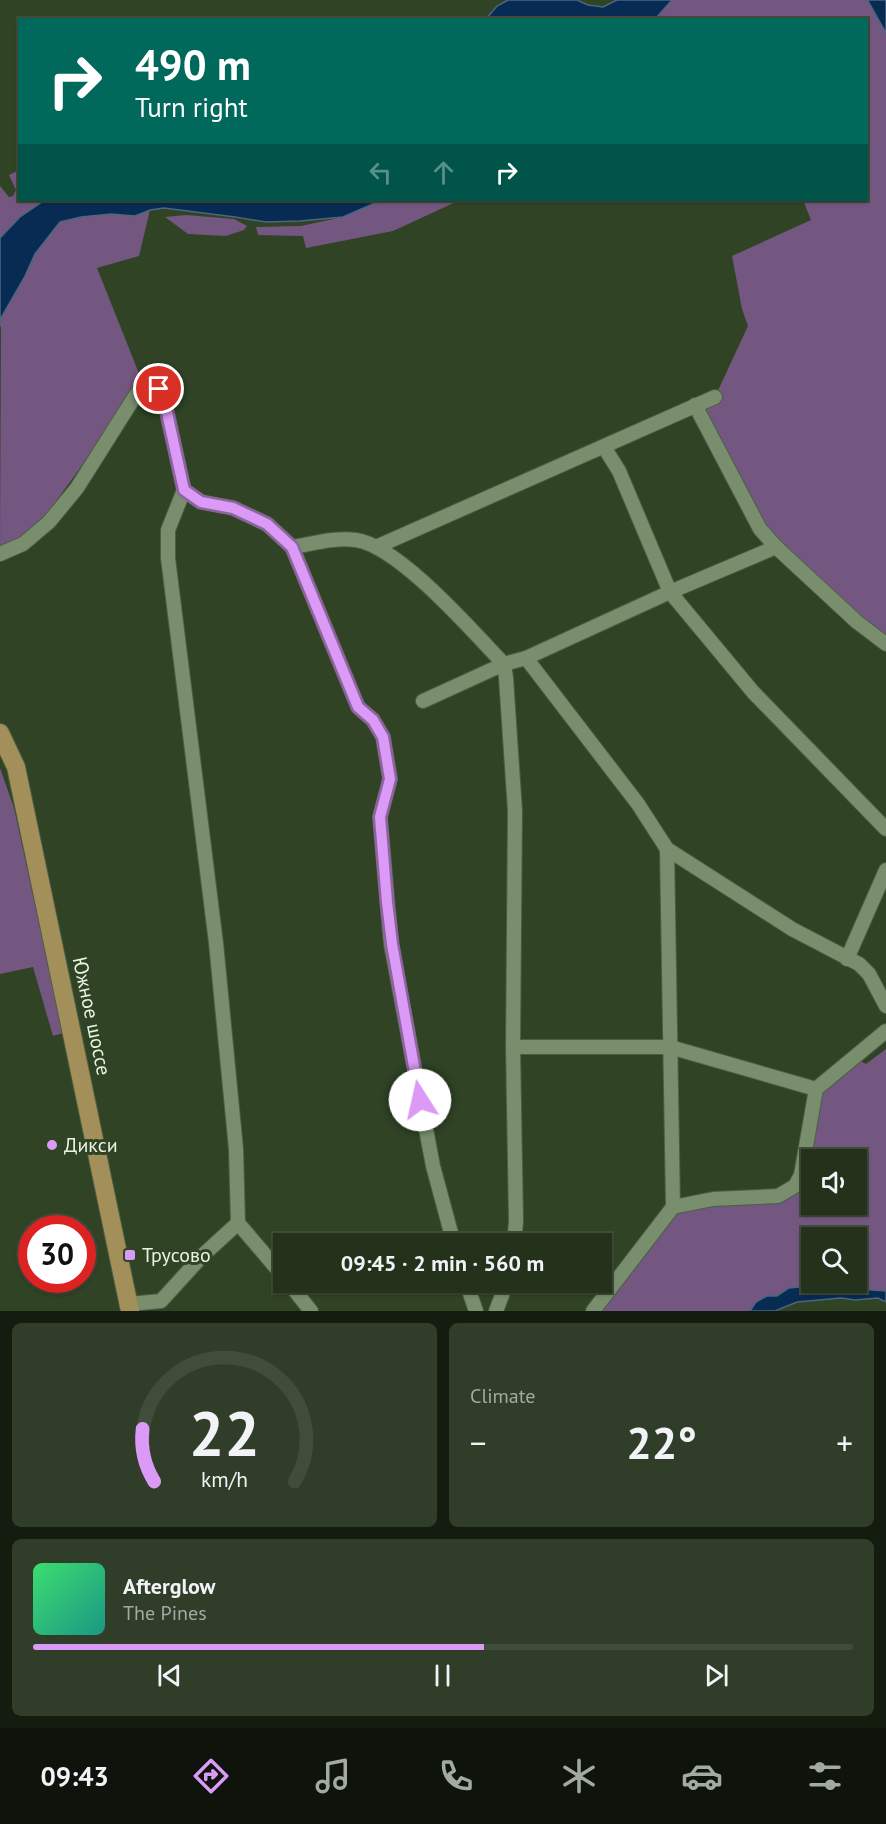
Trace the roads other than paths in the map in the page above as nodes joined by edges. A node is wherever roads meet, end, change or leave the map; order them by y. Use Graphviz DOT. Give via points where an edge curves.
graph roads {
  1 [pos="715,397"];
  2 [pos="695,405"];
  3 [pos="604,447"];
  4 [pos="184,490"];
  5 [pos="292,547"];
  6 [pos="376,547"];
  7 [pos="776,547"];
  8 [pos="0,554"];
  9 [pos="670,592"];
  10 [pos="886,644"];
  11 [pos="526,658"];
  12 [pos="504,664"];
  13 [pos="423,701"];
  14 [pos="0,733"];
  15 [pos="886,829"];
  16 [pos="667,849"];
  17 [pos="886,870"];
  18 [pos="847,959"];
  19 [pos="886,1006"];
  20 [pos="886,1031"];
  21 [pos="513,1047"];
  22 [pos="670,1047"];
  23 [pos="816,1089"];
  24 [pos="673,1207"];
  25 [pos="238,1223"];
  26 [pos="451,1233"];
  27 [pos="515,1233"];
  28 [pos="273,1263"];
  29 [pos="297,1293"];
  30 [pos="470,1293"];
  31 [pos="503,1293"];
  32 [pos="158,1306"];
  33 [pos="129,1308"];
  34 [pos="311,1311"];
  35 [pos="477,1311"];
  36 [pos="496,1311"];
  37 [pos="593,1311"];
  1 -- 2 [label="street"];
  2 -- 3 [label="street"];
  2 -- 7 [label="street" via="760,530"];
  3 -- 6 [label="street"];
  3 -- 9 [label="street" via="619,471"];
  4 -- 5 [label="street" via="201,502 233,508 267,524"];
  4 -- 8 [label="street" via="164,399 153,381 137,393 77,488 50,522 23,544"];
  4 -- 25 [label="street" via="168,530 168,558 216,944 236,1149"];
  5 -- 6 [label="street" via="342,539"];
  5 -- 26 [label="street" via="358,707 373,720 383,737 390,779 380,817 392,944 433,1166"];
  6 -- 12 [label="street" via="416,574"];
  7 -- 9 [label="street"];
  7 -- 10 [label="street"];
  9 -- 11 [label="street"];
  9 -- 15 [label="street" via="753,692"];
  11 -- 12 [label="street"];
  11 -- 16 [label="street" via="638,804"];
  12 -- 13 [label="street"];
  12 -- 21 [label="street" via="515,811"];
  14 -- 33 [label="main road, Южное шоссе" via="16,767"];
  16 -- 18 [label="street" via="792,929"];
  16 -- 22 [label="street"];
  17 -- 18 [label="street"];
  18 -- 19 [label="street" via="869,974"];
  20 -- 23 [label="street"];
  21 -- 22 [label="street"];
  21 -- 27 [label="street"];
  22 -- 23 [label="street"];
  22 -- 24 [label="street"];
  23 -- 24 [label="street" via="801,1175 795,1186 778,1196 713,1199"];
  24 -- 37 [label="street"];
  25 -- 28 [label="street"];
  25 -- 32 [label="street" via="202,1256"];
  29 -- 34 [label="street"];
  30 -- 35 [label="street"];
  31 -- 36 [label="street"];
  32 -- 33 [label="street"];
}
